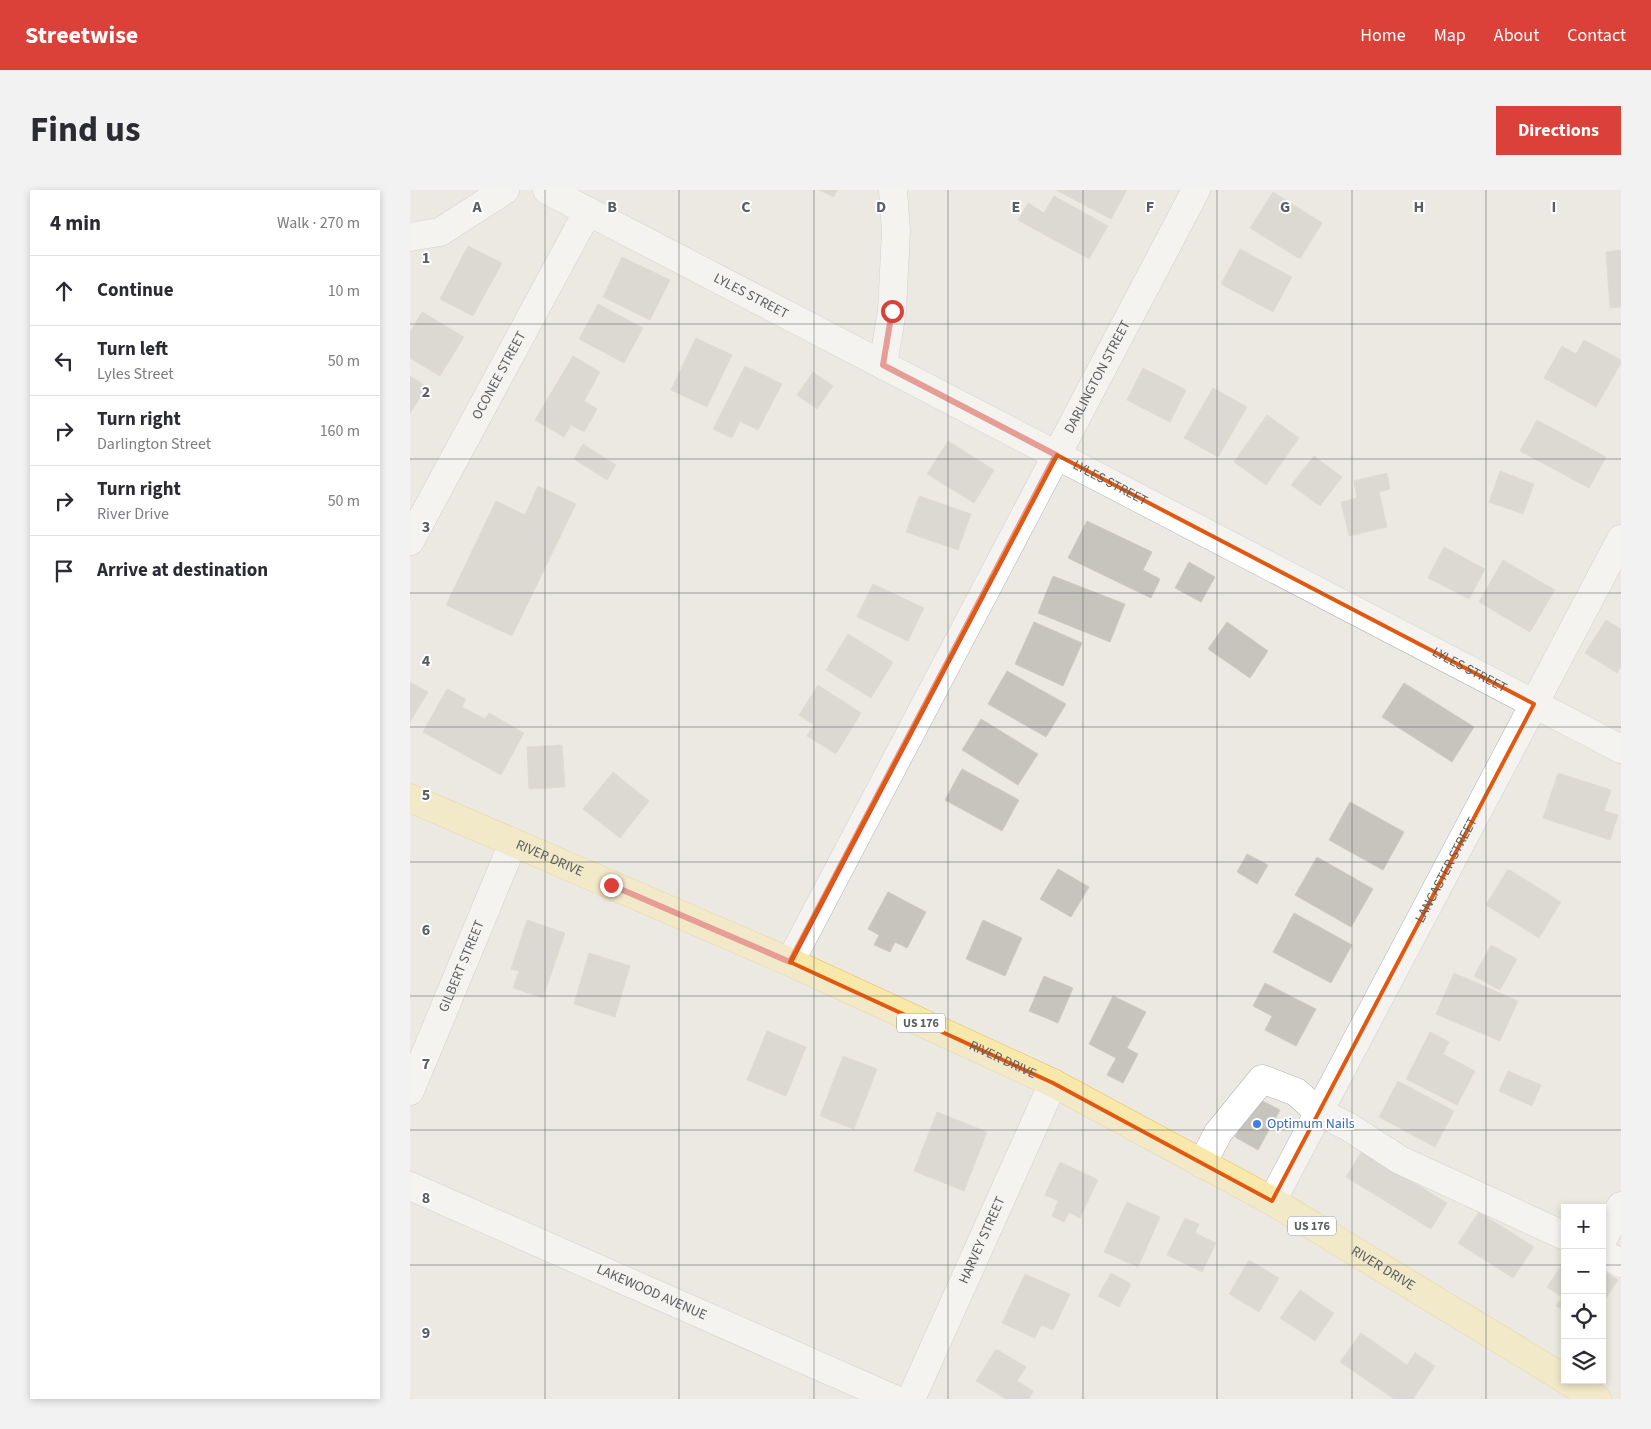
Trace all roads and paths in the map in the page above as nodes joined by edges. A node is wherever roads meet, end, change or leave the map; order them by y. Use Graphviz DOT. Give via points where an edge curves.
graph roads {
  1 [pos="506,190"];
  2 [pos="547,190"];
  3 [pos="893,190"];
  4 [pos="1196,190"];
  5 [pos="587,203"];
  6 [pos="410,236"];
  7 [pos="883,365"];
  8 [pos="1056,455"];
  9 [pos="1621,539"];
  10 [pos="410,542"];
  11 [pos="1534,704"];
  12 [pos="1621,749"];
  13 [pos="410,798"];
  14 [pos="513,843"];
  15 [pos="790,962"];
  16 [pos="1053,1083"];
  17 [pos="410,1091"];
  18 [pos="1319,1112"];
  19 [pos="1202,1164"];
  20 [pos="410,1186"];
  21 [pos="1272,1202"];
  22 [pos="1621,1206"];
  23 [pos="1561,1234"];
  24 [pos="1606,1234"];
  25 [pos="1606,1255"];
  26 [pos="1621,1263"];
  27 [pos="1561,1378"];
  28 [pos="1572,1384"];
  29 [pos="894,1399"];
  30 [pos="911,1399"];
  31 [pos="1597,1399"];
  1 -- 6 [label="street" via="440,232"];
  2 -- 5 [label="street, LYLES STREET"];
  3 -- 7 [label="street" via="896,231 892,311"];
  4 -- 8 [label="street, DARLINGTON STREET"];
  5 -- 7 [label="street, LYLES STREET"];
  5 -- 10 [label="street, OCONEE STREET"];
  7 -- 8 [label="street, LYLES STREET"];
  8 -- 11 [label="street, LYLES STREET"];
  8 -- 15 [label="street, DARLINGTON STREET"];
  9 -- 11 [label="street, LANCASTER STREET"];
  11 -- 12 [label="street, LYLES STREET"];
  11 -- 18 [label="street, LANCASTER STREET"];
  13 -- 14 [label="main road, RIVER DRIVE / US 176"];
  14 -- 15 [label="main road, RIVER DRIVE / US 176"];
  14 -- 17 [label="street, GILBERT STREET"];
  15 -- 16 [label="main road, RIVER DRIVE / US 176"];
  16 -- 19 [label="main road, RIVER DRIVE / US 176"];
  16 -- 30 [label="street, HARVEY STREET"];
  18 -- 19 [label="street" via="1296,1092 1262,1078 1218,1133"];
  18 -- 21 [label="street, LANCASTER STREET"];
  18 -- 23 [label="street" via="1400,1160"];
  19 -- 21 [label="main road, RIVER DRIVE / US 176"];
  20 -- 29 [label="street, LAKEWOOD AVENUE"];
  21 -- 27 [label="main road, RIVER DRIVE / US 176"];
  22 -- 24 [label="street"];
  25 -- 26 [label="street"];
  28 -- 31 [label="main road, RIVER DRIVE / US 176"];
}
